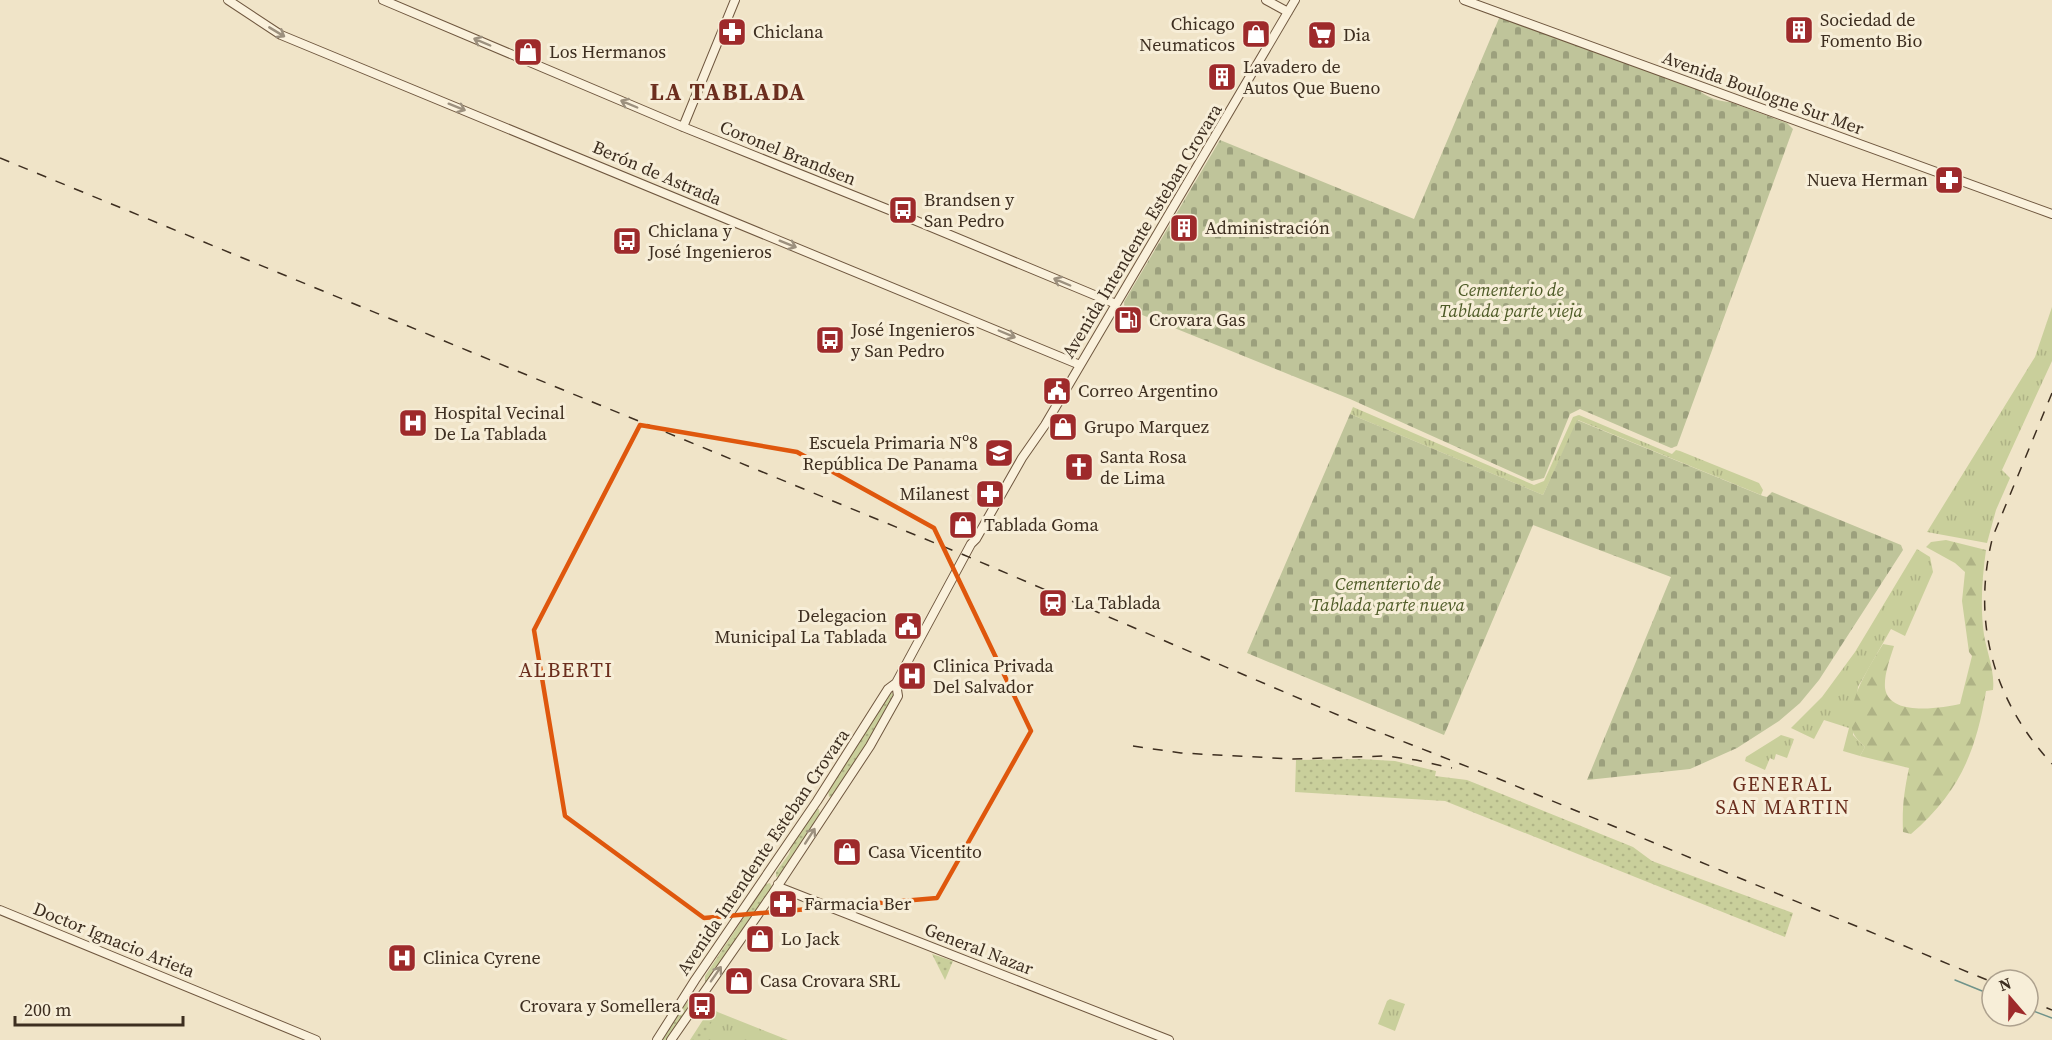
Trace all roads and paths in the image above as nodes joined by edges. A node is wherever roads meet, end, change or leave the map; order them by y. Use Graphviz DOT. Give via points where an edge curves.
graph roads {
  1 [pos="228,0"];
  2 [pos="383,0"];
  3 [pos="735,0"];
  4 [pos="1266,0"];
  5 [pos="1295,0"];
  6 [pos="1464,0"];
  7 [pos="1288,12"];
  8 [pos="683,127"];
  9 [pos="2052,214"];
  10 [pos="1116,304"];
  11 [pos="1080,365"];
  12 [pos="896,683"];
  13 [pos="778,884"];
  14 [pos="0,910"];
  15 [pos="316,1040"];
  16 [pos="657,1040"];
  17 [pos="672,1040"];
  18 [pos="1169,1040"];
  1 -- 11 [label="street, Berón de Astrada, one-way" via="281,35"];
  8 -- 2 [label="street, Coronel Brandsen, one-way"];
  3 -- 8 [label="street"];
  4 -- 7 [label="street"];
  5 -- 7 [label="street, Avenida Intendente Esteban Crovara"];
  6 -- 9 [label="street, Avenida Boulogne Sur Mer"];
  7 -- 10 [label="street, Avenida Intendente Esteban Crovara"];
  10 -- 8 [label="street, Coronel Brandsen, one-way"];
  10 -- 11 [label="street, Avenida Intendente Esteban Crovara"];
  11 -- 12 [label="street, Avenida Intendente Esteban Crovara" via="971,544"];
  13 -- 12 [label="street, Avenida Intendente Esteban Crovara, one-way" via="870,746 898,696"];
  12 -- 16 [label="street, Avenida Intendente Esteban Crovara" via="888,689 812,810"];
  17 -- 13 [label="street, Avenida Intendente Esteban Crovara, one-way"];
  13 -- 18 [label="street, General Nazar"];
  14 -- 15 [label="street, Doctor Ignacio Arieta"];
}
